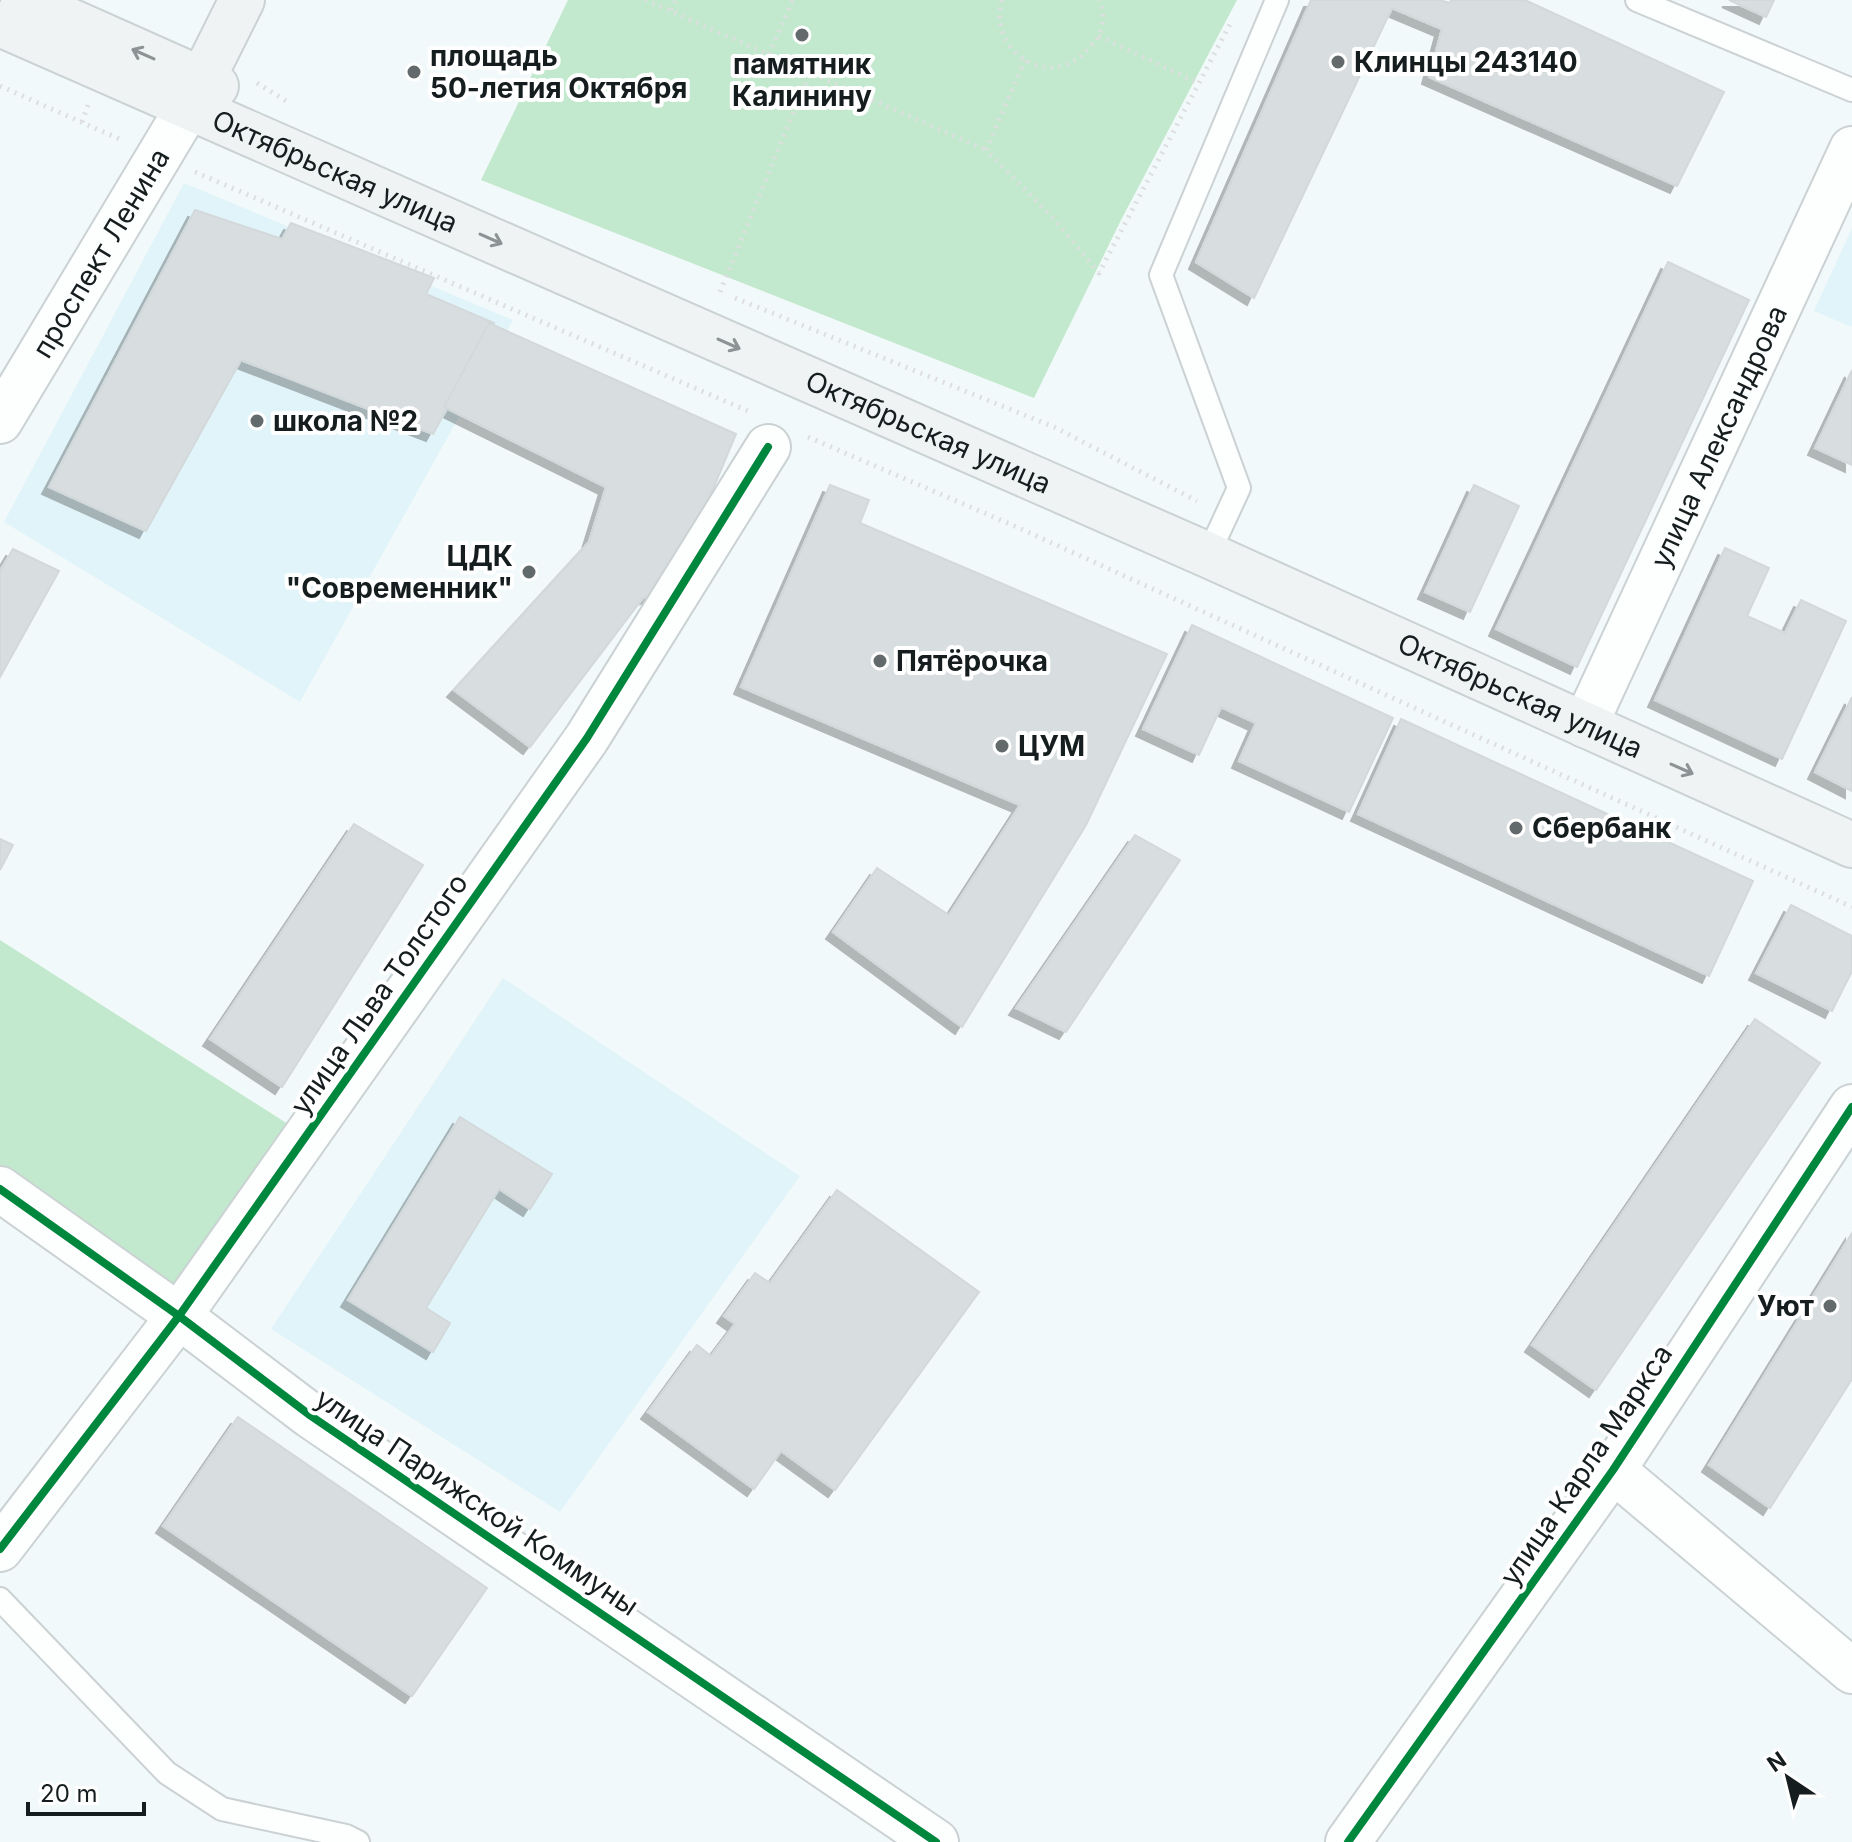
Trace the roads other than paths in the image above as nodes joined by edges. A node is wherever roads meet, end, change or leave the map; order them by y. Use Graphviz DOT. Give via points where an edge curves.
graph roads {
  1 [pos="23,0"];
  2 [pos="242,0"];
  3 [pos="1277,0"];
  4 [pos="1637,0"];
  5 [pos="0,24"];
  6 [pos="202,81"];
  7 [pos="1852,90"];
  8 [pos="1850,157"];
  9 [pos="0,421"];
  10 [pos="774,431"];
  11 [pos="1218,535"];
  12 [pos="1591,712"];
  13 [pos="1852,814"];
  14 [pos="1852,845"];
  15 [pos="1852,1107"];
  16 [pos="0,1189"];
  17 [pos="179,1316"];
  18 [pos="1613,1470"];
  19 [pos="0,1549"];
  20 [pos="0,1599"];
  21 [pos="1852,1671"];
  22 [pos="358,1842"];
  23 [pos="936,1842"];
  24 [pos="1348,1842"];
  6 -- 1 [label="main road, Октябрьская улица, one-way"];
  2 -- 6 [label="main road, проспект Ленина"];
  3 -- 11 [label="lane" via="1161,275 1239,488"];
  4 -- 7 [label="lane"];
  5 -- 6 [label="main road, Октябрьская улица"];
  6 -- 9 [label="street, проспект Ленина"];
  6 -- 11 [label="main road, Октябрьская улица"];
  8 -- 12 [label="street, улица Александрова"];
  10 -- 17 [label="street, улица Льва Толстого" via="587,738"];
  11 -- 12 [label="main road, Октябрьская улица"];
  12 -- 13 [label="main road, Октябрьская улица"];
  12 -- 14 [label="main road, Октябрьская улица, one-way"];
  15 -- 18 [label="street, улица Карла Маркса"];
  16 -- 17 [label="street, улица Парижской Коммуны"];
  17 -- 19 [label="street, улица Льва Толстого"];
  17 -- 23 [label="street, улица Парижской Коммуны" via="311,1416"];
  18 -- 21 [label="street"];
  18 -- 24 [label="street, улица Карла Маркса"];
  20 -- 22 [label="lane" via="167,1773 222,1809"];
}
